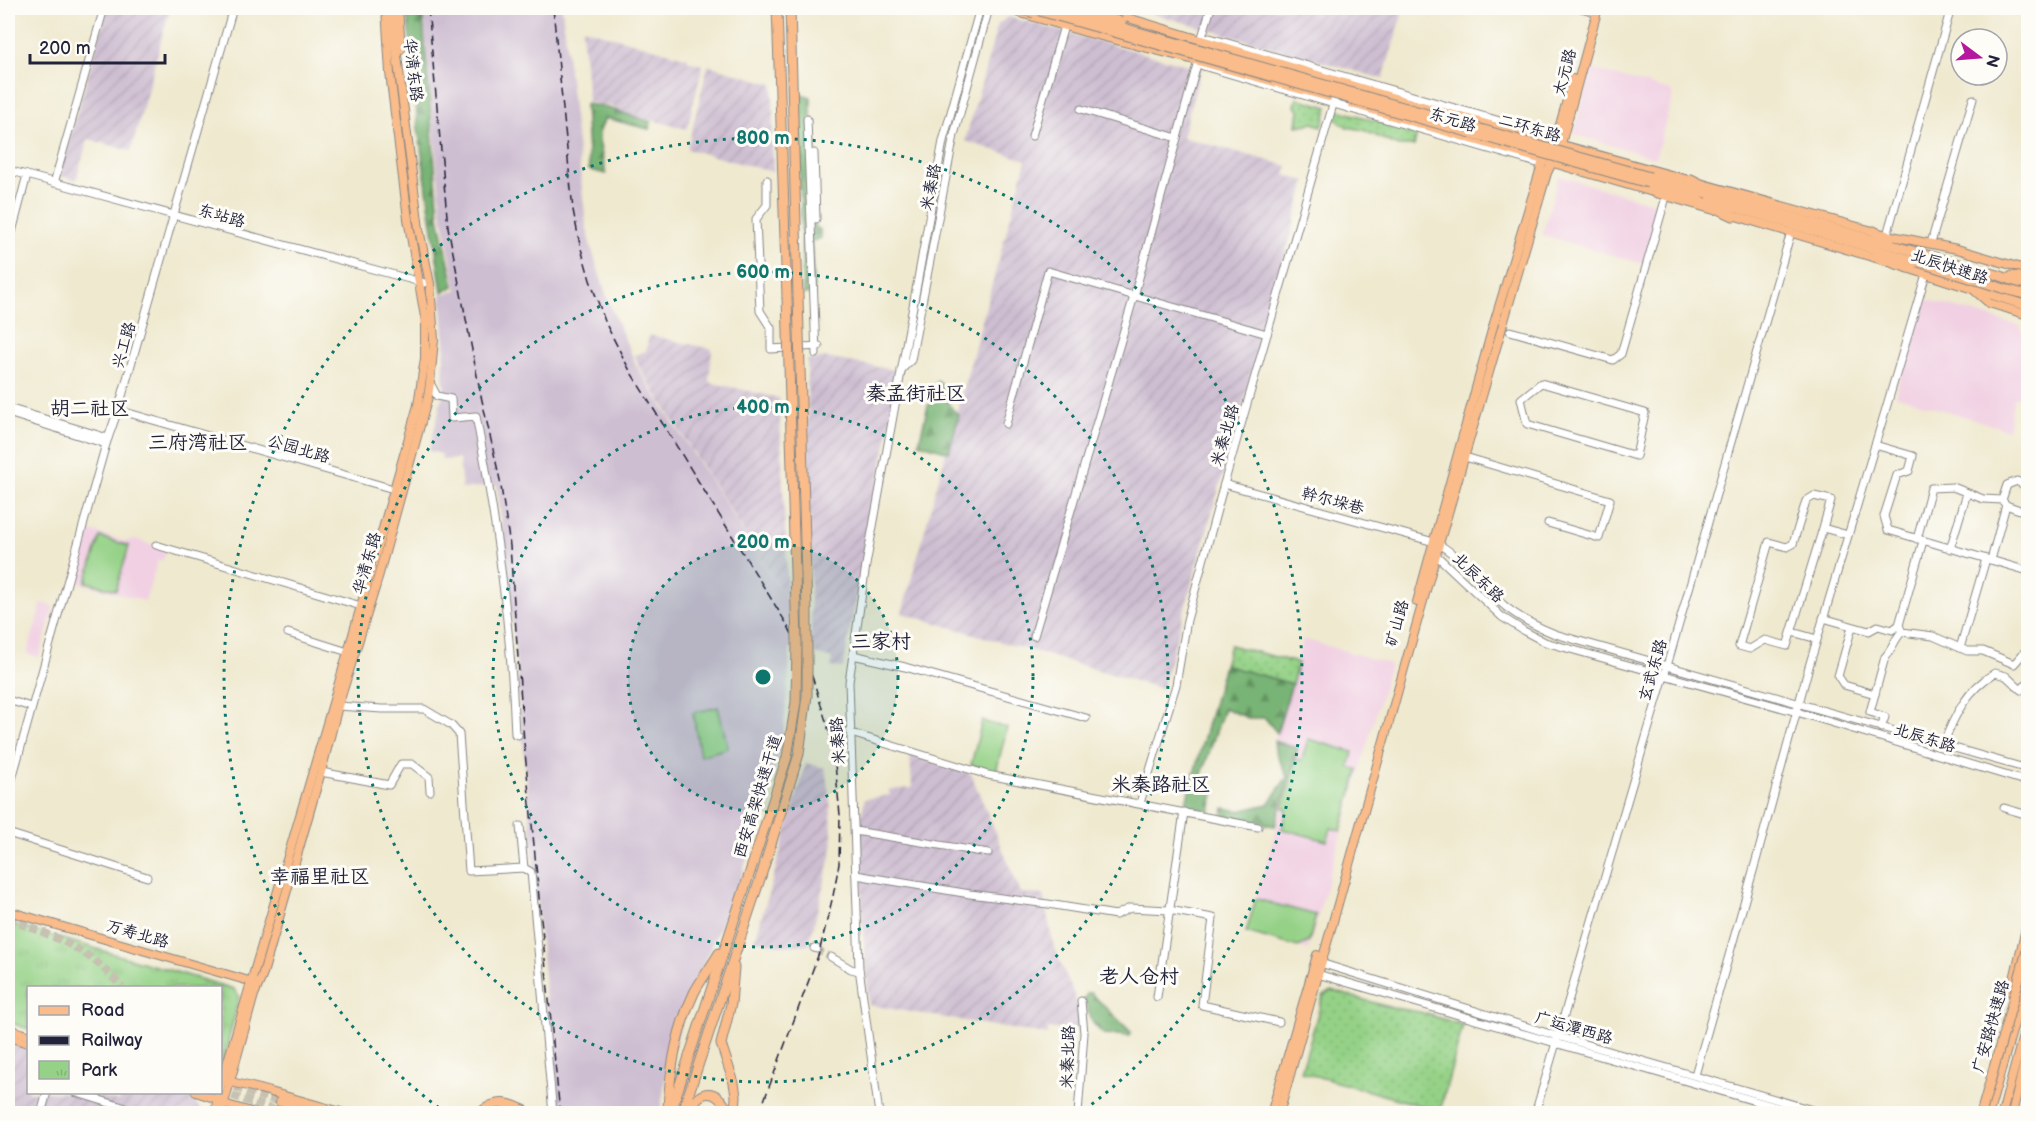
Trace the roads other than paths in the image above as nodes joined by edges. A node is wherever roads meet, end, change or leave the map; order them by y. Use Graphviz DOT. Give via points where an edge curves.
graph roads {
  1 [pos="104,8"];
  2 [pos="217,8"];
  3 [pos="380,8"];
  4 [pos="386,8"];
  5 [pos="391,8"];
  6 [pos="399,8"];
  7 [pos="777,8"];
  8 [pos="790,8"];
  9 [pos="980,8"];
  10 [pos="989,8"];
  11 [pos="1005,8"];
  12 [pos="1016,8"];
  13 [pos="1029,8"];
  14 [pos="1053,8"];
  15 [pos="1079,8"];
  16 [pos="1095,8"];
  17 [pos="1211,8"];
  18 [pos="1580,8"];
  19 [pos="1952,8"];
  20 [pos="233,9"];
  21 [pos="1594,9"];
  22 [pos="1064,26"];
  23 [pos="1154,39"];
  24 [pos="1201,40"];
  25 [pos="1198,61"];
  26 [pos="390,74"];
  27 [pos="1340,79"];
  28 [pos="402,88"];
  29 [pos="1973,99"];
  30 [pos="1334,102"];
  31 [pos="1081,110"];
  32 [pos="807,119"];
  33 [pos="1032,136"];
  34 [pos="1178,138"];
  35 [pos="1558,143"];
  36 [pos="814,153"];
  37 [pos="1547,162"];
  38 [pos="8,170"];
  39 [pos="27,175"];
  40 [pos="1691,179"];
  41 [pos="767,180"];
  42 [pos="1649,180"];
  43 [pos="54,183"];
  44 [pos="1685,193"];
  45 [pos="1666,196"];
  46 [pos="1739,202"];
  47 [pos="174,215"];
  48 [pos="1733,216"];
  49 [pos="1874,231"];
  50 [pos="1791,232"];
  51 [pos="1887,235"];
  52 [pos="1931,243"];
  53 [pos="1867,246"];
  54 [pos="8,247"];
  55 [pos="1899,247"];
  56 [pos="1893,263"];
  57 [pos="2028,270"];
  58 [pos="1926,274"];
  59 [pos="1998,275"];
  60 [pos="2028,278"];
  61 [pos="425,283"];
  62 [pos="2028,286"];
  63 [pos="1971,288"];
  64 [pos="2028,295"];
  65 [pos="1134,296"];
  66 [pos="2026,306"];
  67 [pos="2028,315"];
  68 [pos="910,323"];
  69 [pos="918,325"];
  70 [pos="1510,331"];
  71 [pos="1267,334"];
  72 [pos="817,350"];
  73 [pos="901,370"];
  74 [pos="430,382"];
  75 [pos="8,408"];
  76 [pos="118,410"];
  77 [pos="8,413"];
  78 [pos="1645,413"];
  79 [pos="1006,424"];
  80 [pos="107,441"];
  81 [pos="1875,445"];
  82 [pos="1465,457"];
  83 [pos="1224,484"];
  84 [pos="2028,488"];
  85 [pos="398,491"];
  86 [pos="1967,493"];
  87 [pos="2004,503"];
  88 [pos="2028,513"];
  89 [pos="1548,523"];
  90 [pos="1823,528"];
  91 [pos="1848,535"];
  92 [pos="1920,540"];
  93 [pos="1436,543"];
  94 [pos="156,545"];
  95 [pos="1950,549"];
  96 [pos="1436,555"];
  97 [pos="1988,560"];
  98 [pos="2028,571"];
  99 [pos="361,606"];
  100 [pos="1823,618"];
  101 [pos="1852,627"];
  102 [pos="1897,631"];
  103 [pos="1792,632"];
  104 [pos="288,633"];
  105 [pos="1034,636"];
  106 [pos="1817,639"];
  107 [pos="1960,648"];
  108 [pos="2028,648"];
  109 [pos="348,652"];
  110 [pos="853,655"];
  111 [pos="1667,666"];
  112 [pos="1664,676"];
  113 [pos="2028,682"];
  114 [pos="1875,694"];
  115 [pos="8,700"];
  116 [pos="1799,703"];
  117 [pos="338,706"];
  118 [pos="32,707"];
  119 [pos="1797,712"];
  120 [pos="1086,718"];
  121 [pos="1881,728"];
  122 [pos="851,733"];
  123 [pos="518,735"];
  124 [pos="1943,745"];
  125 [pos="2028,769"];
  126 [pos="321,772"];
  127 [pos="2028,782"];
  128 [pos="430,791"];
  129 [pos="8,793"];
  130 [pos="1140,803"];
  131 [pos="2004,808"];
  132 [pos="1184,812"];
  133 [pos="2028,815"];
  134 [pos="520,826"];
  135 [pos="1258,827"];
  136 [pos="855,831"];
  137 [pos="8,833"];
  138 [pos="988,853"];
  139 [pos="524,868"];
  140 [pos="856,874"];
  141 [pos="147,877"];
  142 [pos="8,910"];
  143 [pos="1169,910"];
  144 [pos="2028,920"];
  145 [pos="2028,931"];
  146 [pos="730,932"];
  147 [pos="2028,947"];
  148 [pos="735,955"];
  149 [pos="831,957"];
  150 [pos="1318,963"];
  151 [pos="859,971"];
  152 [pos="1315,973"];
  153 [pos="2028,973"];
  154 [pos="255,983"];
  155 [pos="1157,997"];
  156 [pos="1081,1001"];
  157 [pos="2028,1017"];
  158 [pos="1279,1022"];
  159 [pos="8,1029"];
  160 [pos="27,1035"];
  161 [pos="8,1037"];
  162 [pos="1556,1039"];
  163 [pos="27,1043"];
  164 [pos="2028,1047"];
  165 [pos="1695,1075"];
  166 [pos="224,1084"];
  167 [pos="46,1094"];
  168 [pos="81,1094"];
  169 [pos="201,1094"];
  170 [pos="280,1101"];
  171 [pos="220,1102"];
  172 [pos="691,1110"];
  173 [pos="41,1113"];
  174 [pos="128,1113"];
  175 [pos="215,1113"];
  176 [pos="258,1113"];
  177 [pos="323,1113"];
  178 [pos="348,1113"];
  179 [pos="479,1113"];
  180 [pos="531,1113"];
  181 [pos="553,1113"];
  182 [pos="669,1113"];
  183 [pos="682,1113"];
  184 [pos="728,1113"];
  185 [pos="735,1113"];
  186 [pos="879,1113"];
  187 [pos="1078,1113"];
  188 [pos="1271,1113"];
  189 [pos="1279,1113"];
  190 [pos="1535,1113"];
  191 [pos="1800,1113"];
  192 [pos="1826,1113"];
  193 [pos="1979,1113"];
  194 [pos="1987,1113"];
  195 [pos="2002,1113"];
  196 [pos="2012,1113"];
  1 -- 43 [label="street"];
  2 -- 20 [label="street"];
  3 -- 26 [label="main road"];
  4 -- 26 [label="main road, 华清东路"];
  5 -- 28 [label="main road, 华清东路"];
  6 -- 28 [label="main road"];
  7 -- 146 [label="highway, 西安高架快速干道, bridge" via="796,702 787,757"];
  8 -- 148 [label="highway, 西安高架快速干道, bridge" via="807,696 799,754"];
  9 -- 68 [label="street, 米秦路" via="946,127"];
  10 -- 69 [label="street, 米秦路" via="954,135"];
  11 -- 22 [label="main road, 东元路"];
  12 -- 23 [label="highway, bridge" via="1097,31"];
  13 -- 23 [label="highway, 二环东路, bridge"];
  14 -- 23 [label="highway, 二环东路, bridge"];
  15 -- 23 [label="highway, bridge" via="1113,18"];
  16 -- 24 [label="main road, 东元路"];
  17 -- 24 [label="street"];
  18 -- 21 [label="street"];
  19 -- 51 [label="street"];
  20 -- 47 [label="street, 兴工路"];
  21 -- 35 [label="main road, 太元路"];
  22 -- 25 [label="main road, 东元路"];
  22 -- 33 [label="street"];
  23 -- 42 [label="highway, 二环东路, bridge"];
  24 -- 27 [label="main road, 东元路"];
  25 -- 30 [label="main road, 东元路"];
  25 -- 34 [label="street"];
  26 -- 61 [label="main road, 华清东路" via="408,219"];
  27 -- 30 [label="street, 米秦北路"];
  27 -- 35 [label="main road, 东元路"];
  28 -- 61 [label="main road, 华清东路"];
  29 -- 52 [label="street"];
  30 -- 37 [label="main road, 东元路"];
  30 -- 71 [label="street, 米秦北路"];
  31 -- 34 [label="street"];
  32 -- 72 [label="street"];
  34 -- 65 [label="street"];
  35 -- 37 [label="main road, 矿山路"];
  35 -- 40 [label="main road, 东元路"];
  36 -- 72 [label="street"];
  37 -- 45 [label="main road, 东元路"];
  37 -- 82 [label="main road, 矿山路"];
  37 -- 93 [label="main road, 矿山路" via="1492,330"];
  38 -- 39 [label="street, 东站路"];
  39 -- 43 [label="street, 东站路"];
  39 -- 54 [label="street"];
  40 -- 46 [label="highway"];
  40 -- 49 [label="main road, 东元路"];
  41 -- 72 [label="street" via="767,205 756,219 760,311 771,328 771,349"];
  42 -- 44 [label="highway"];
  42 -- 46 [label="highway, 二环东路"];
  43 -- 47 [label="street, 东站路"];
  44 -- 48 [label="highway"];
  44 -- 53 [label="highway"];
  45 -- 48 [label="main road, 东元路"];
  45 -- 70 [label="street" via="1621,354 1612,360"];
  46 -- 55 [label="highway, 二环东路"];
  47 -- 61 [label="street, 东站路"];
  47 -- 76 [label="street, 兴工路"];
  48 -- 50 [label="main road, 东元路"];
  49 -- 51 [label="main road, 东元路"];
  49 -- 55 [label="highway"];
  50 -- 56 [label="main road, 东元路"];
  50 -- 111 [label="street, 玄武东路"];
  51 -- 52 [label="main road, 东元路"];
  52 -- 57 [label="main road, 东元路"];
  53 -- 56 [label="highway, 北辰快速路"];
  53 -- 64 [label="highway, bridge"];
  55 -- 59 [label="highway, 二环东路"];
  56 -- 58 [label="highway, 北辰快速路"];
  58 -- 63 [label="highway, 北辰快速路"];
  58 -- 81 [label="street"];
  59 -- 60 [label="highway"];
  59 -- 62 [label="highway, 北辰快速路"];
  61 -- 74 [label="main road, 华清东路" via="434,340"];
  61 -- 85 [label="main road, 华清东路" via="425,358"];
  63 -- 66 [label="highway, 北辰快速路"];
  63 -- 67 [label="main road" via="1989,303"];
  65 -- 71 [label="street"];
  65 -- 79 [label="street" via="1048,271"];
  65 -- 105 [label="street"];
  68 -- 69 [label="street"];
  68 -- 73 [label="street, 米秦路"];
  69 -- 73 [label="street, 米秦路" via="911,360"];
  71 -- 83 [label="street, 米秦北路"];
  73 -- 110 [label="street, 米秦路"];
  74 -- 85 [label="main road, 华清东路"];
  74 -- 123 [label="street" via="437,396 450,399 452,418 476,416 504,577"];
  75 -- 80 [label="street"];
  76 -- 80 [label="street, 兴工路"];
  76 -- 85 [label="street, 公园北路"];
  77 -- 80 [label="street"];
  78 -- 78 [label="street" via="1542,383 1521,399 1527,424 1636,456"];
  80 -- 118 [label="street, 兴工路"];
  81 -- 91 [label="street"];
  81 -- 92 [label="street" via="1913,456 1909,471 1897,475 1884,516 1888,530"];
  82 -- 89 [label="street" via="1610,500 1599,538"];
  82 -- 93 [label="main road, 矿山路"];
  83 -- 93 [label="street, 幹尔垛巷"];
  83 -- 130 [label="street, 米秦北路" via="1187,620 1176,685"];
  84 -- 87 [label="street" via="2017,481 2007,485"];
  85 -- 99 [label="main road, 华清东路"];
  85 -- 117 [label="main road, 华清东路" via="376,585"];
  86 -- 87 [label="street"];
  86 -- 92 [label="street" via="1953,487 1931,488"];
  86 -- 95 [label="street"];
  87 -- 88 [label="street"];
  87 -- 97 [label="street"];
  90 -- 91 [label="street"];
  90 -- 103 [label="street"];
  90 -- 103 [label="street" via="1831,500 1815,496 1806,501 1793,544 1787,547 1769,542 1739,646 1750,649 1765,640 1787,646"];
  91 -- 100 [label="street"];
  92 -- 95 [label="street"];
  92 -- 102 [label="street"];
  93 -- 96 [label="main road, 矿山路"];
  93 -- 111 [label="street, 北辰东路" via="1498,601 1528,621 1555,634"];
  93 -- 150 [label="main road, 矿山路"];
  94 -- 99 [label="street"];
  95 -- 97 [label="street"];
  96 -- 112 [label="street, 北辰东路" via="1502,617 1524,632"];
  96 -- 150 [label="main road, 矿山路"];
  97 -- 98 [label="street"];
  97 -- 107 [label="street"];
  99 -- 109 [label="main road, 华清东路"];
  100 -- 101 [label="street"];
  100 -- 106 [label="street"];
  101 -- 102 [label="street" via="1869,631 1878,626"];
  101 -- 114 [label="street" via="1838,676 1844,685"];
  102 -- 107 [label="street" via="1933,636"];
  102 -- 114 [label="street"];
  103 -- 106 [label="street"];
  104 -- 109 [label="street"];
  106 -- 116 [label="street"];
  107 -- 108 [label="street" via="1983,651 2014,664"];
  109 -- 154 [label="main road, 华清东路"];
  110 -- 120 [label="street"];
  110 -- 122 [label="street, 米秦路" via="849,682"];
  111 -- 112 [label="street, 玄武东路"];
  111 -- 116 [label="street, 北辰东路"];
  112 -- 119 [label="street, 北辰东路"];
  112 -- 162 [label="street, 玄武东路"];
  113 -- 124 [label="street" via="2021,690 2006,676 1995,673 1982,680 1963,701"];
  114 -- 121 [label="street" via="1870,712 1885,717"];
  115 -- 118 [label="street"];
  116 -- 119 [label="street"];
  116 -- 121 [label="street, 北辰东路"];
  117 -- 126 [label="main road, 华清东路"];
  117 -- 139 [label="street" via="424,709 451,725 459,734 469,871"];
  118 -- 129 [label="street, 兴工路"];
  119 -- 127 [label="street, 北辰东路"];
  119 -- 165 [label="street"];
  121 -- 124 [label="street, 北辰东路"];
  122 -- 130 [label="street" via="988,775"];
  122 -- 136 [label="street, 米秦路"];
  124 -- 125 [label="street, 北辰东路"];
  126 -- 128 [label="street" via="389,785 401,764 412,764 429,777"];
  126 -- 154 [label="main road, 华清东路"];
  130 -- 132 [label="street"];
  131 -- 133 [label="street"];
  132 -- 135 [label="street"];
  132 -- 143 [label="street"];
  134 -- 139 [label="street"];
  136 -- 138 [label="street"];
  136 -- 140 [label="street, 米秦路"];
  137 -- 141 [label="street"];
  139 -- 181 [label="street" via="531,872"];
  140 -- 143 [label="street" via="1116,915 1130,908"];
  140 -- 151 [label="street, 米秦路"];
  142 -- 154 [label="main road, 万寿北路"];
  143 -- 155 [label="street"];
  143 -- 158 [label="street" via="1213,918 1202,1005"];
  144 -- 193 [label="main road"];
  145 -- 194 [label="main road" via="2015,1010"];
  146 -- 182 [label="highway, 西安高架快速干道"];
  146 -- 182 [label="highway" via="687,1011 673,1056"];
  147 -- 193 [label="highway, 广安路快速路, bridge"];
  148 -- 183 [label="highway, 西安高架快速干道"];
  148 -- 185 [label="highway" via="731,1004 721,1044 735,1089"];
  149 -- 151 [label="street"];
  150 -- 152 [label="main road, 矿山路"];
  150 -- 162 [label="street, 广运潭西路"];
  151 -- 186 [label="street, 米秦路"];
  152 -- 162 [label="street, 广运潭西路"];
  152 -- 188 [label="main road, 矿山路"];
  152 -- 189 [label="main road, 矿山路"];
  153 -- 194 [label="highway, 广安路快速路"];
  154 -- 166 [label="main road, 华清东路"];
  156 -- 187 [label="street, 米秦北路" via="1084,1033"];
  157 -- 195 [label="main road"];
  159 -- 160 [label="main road"];
  161 -- 163 [label="main road"];
  162 -- 165 [label="street, 广运潭西路"];
  162 -- 190 [label="street, 玄武东路"];
  162 -- 191 [label="street, 广运潭西路"];
  164 -- 196 [label="main road"];
  165 -- 192 [label="street, 广运潭西路"];
  166 -- 178 [label="main road"];
  167 -- 173 [label="street"];
  168 -- 174 [label="street" via="129,1109"];
  169 -- 171 [label="main road"];
  170 -- 177 [label="main road"];
  171 -- 175 [label="main road, 华清东路"];
  171 -- 176 [label="main road"];
  172 -- 184 [label="highway" via="702,1095 708,1094 722,1100"];
  179 -- 180 [label="highway, bridge" via="496,1103"];
}
